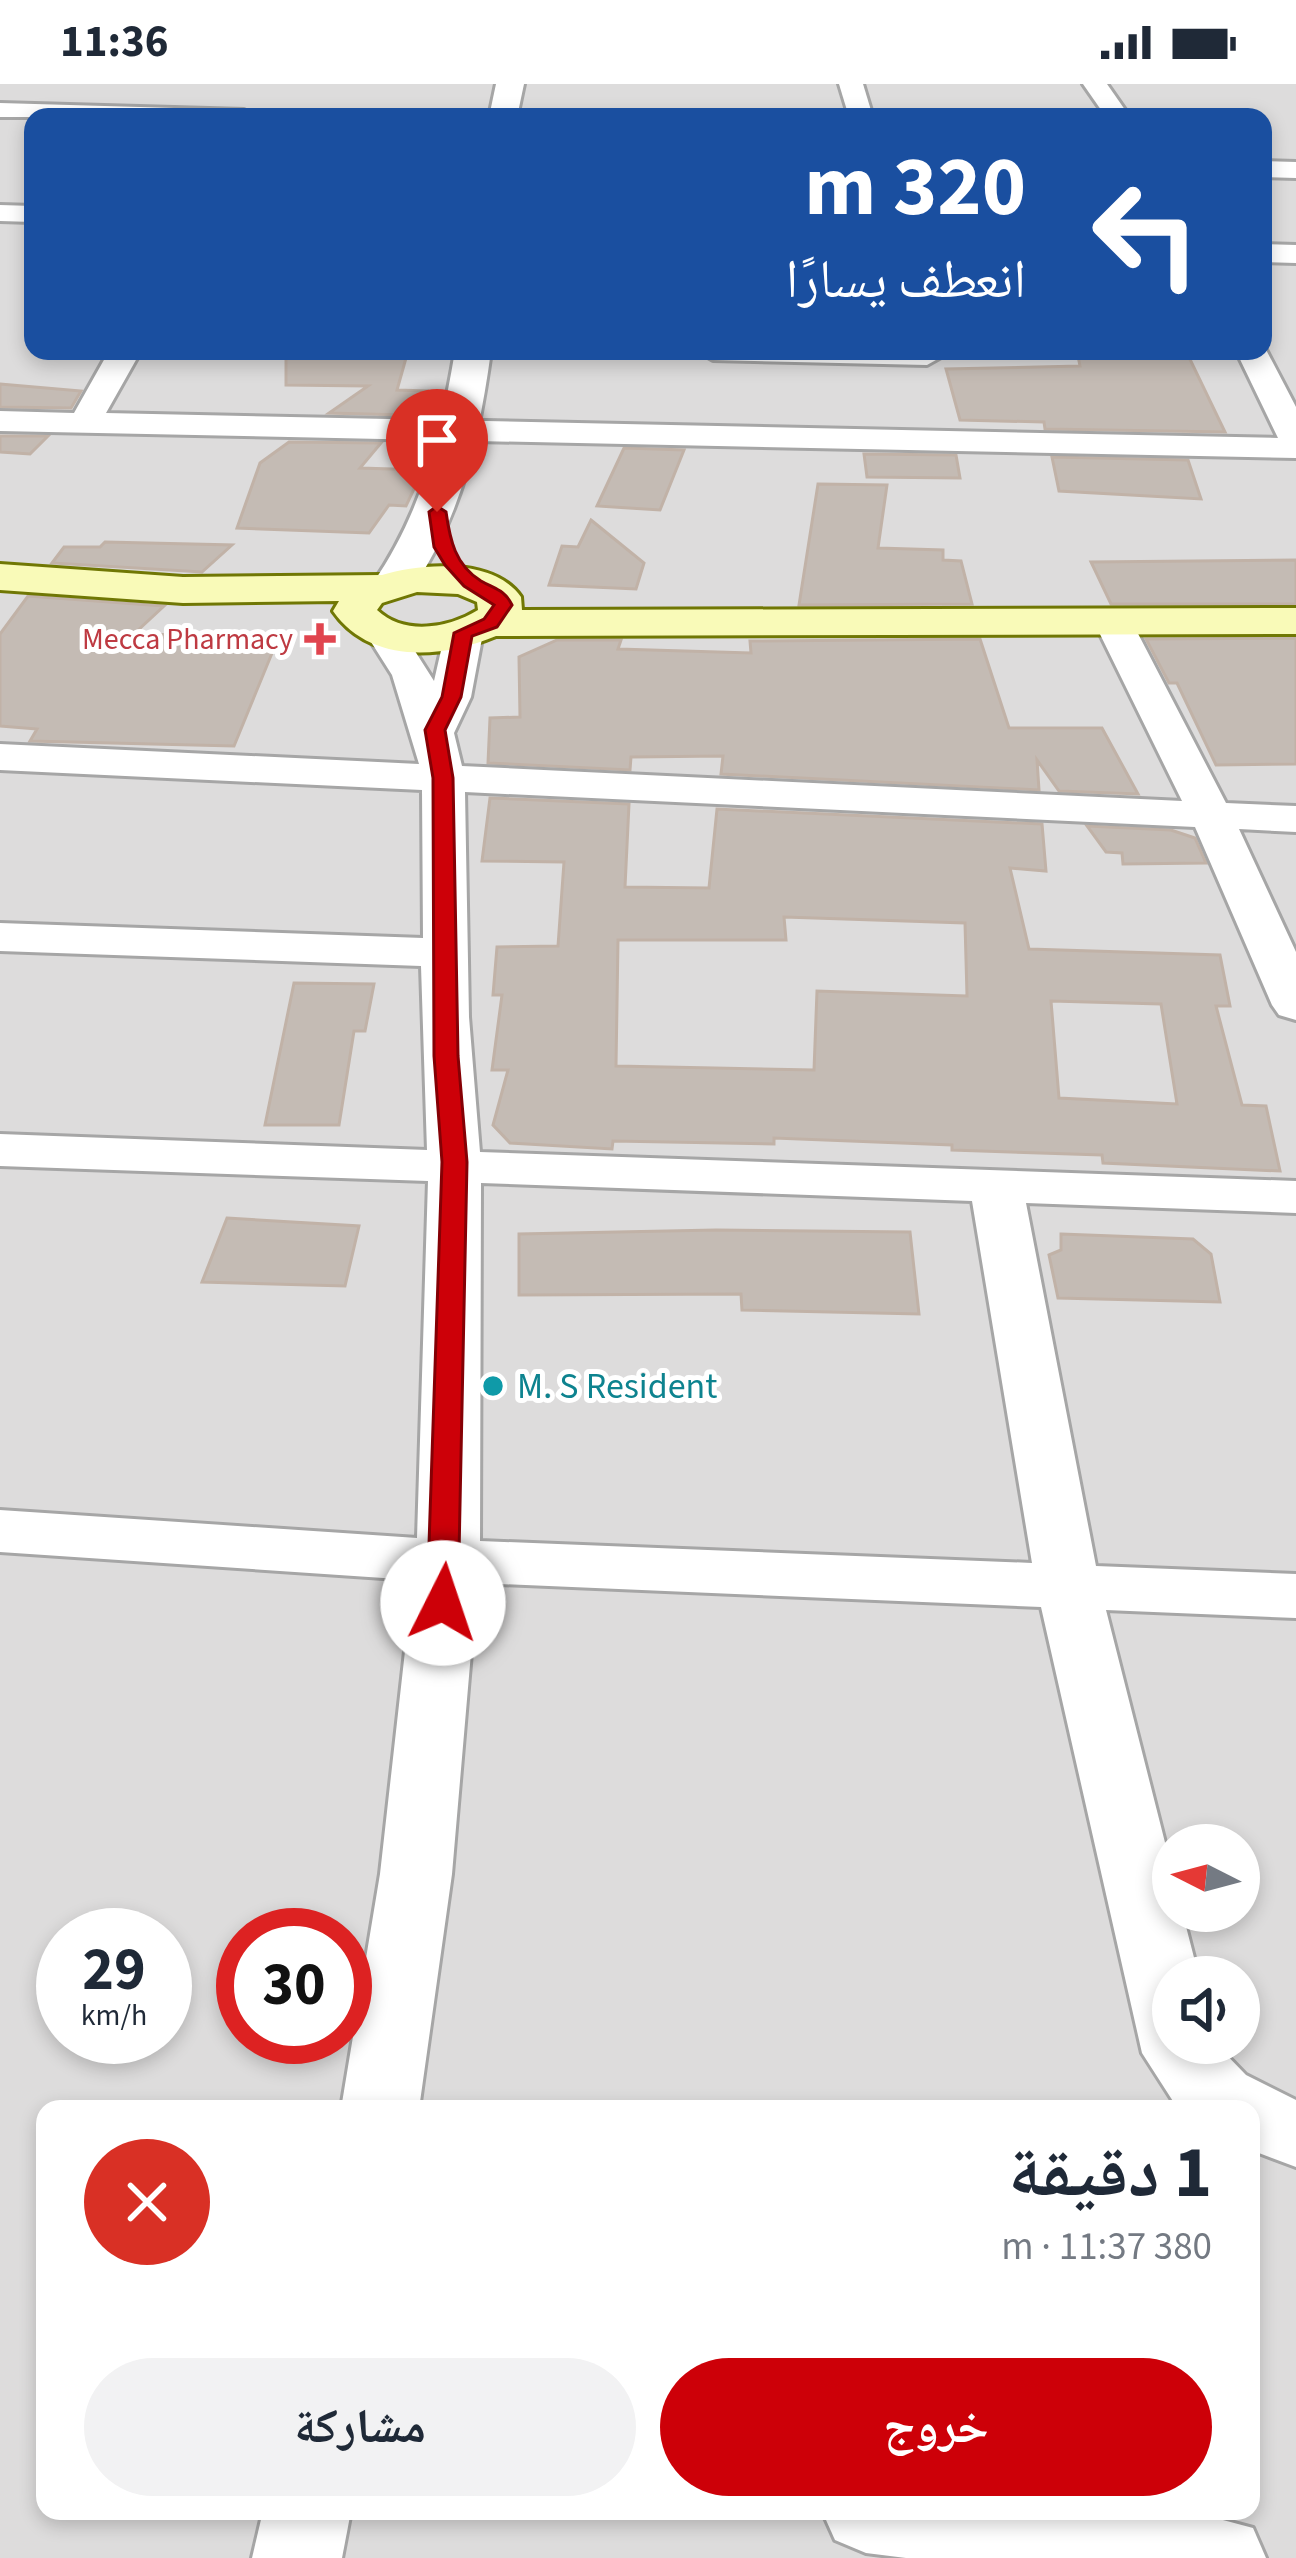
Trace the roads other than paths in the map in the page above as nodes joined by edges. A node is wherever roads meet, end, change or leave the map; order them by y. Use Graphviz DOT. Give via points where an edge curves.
graph roads {
  1 [pos="7,84"];
  2 [pos="0,93"];
  3 [pos="120,360"];
  4 [pos="471,360"];
  5 [pos="812,360"];
  6 [pos="1256,360"];
  7 [pos="932,371"];
  8 [pos="0,421"];
  9 [pos="84,423"];
  10 [pos="461,434"];
  11 [pos="959,443"];
  12 [pos="1296,444"];
  13 [pos="437,512"];
  14 [pos="0,577"];
  15 [pos="0,592"];
  16 [pos="1296,601"];
  17 [pos="307,603"];
  18 [pos="382,608"];
  19 [pos="481,609"];
  20 [pos="562,611"];
  21 [pos="1296,621"];
  22 [pos="1114,624"];
  23 [pos="439,754"];
  24 [pos="0,757"];
  25 [pos="1211,815"];
  26 [pos="1296,819"];
  27 [pos="0,937"];
  28 [pos="444,953"];
  29 [pos="1296,1005"];
  30 [pos="0,1150"];
  31 [pos="454,1162"];
  32 [pos="996,1185"];
  33 [pos="1296,1197"];
  34 [pos="0,1531"];
  35 [pos="447,1561"];
  36 [pos="1069,1590"];
  37 [pos="1296,1596"];
  38 [pos="1157,1956"];
  39 [pos="1188,2064"];
  40 [pos="382,2100"];
  41 [pos="1217,2100"];
  42 [pos="1260,2120"];
  43 [pos="1296,2134"];
  44 [pos="306,2520"];
  45 [pos="934,2520"];
  46 [pos="297,2558"];
  47 [pos="1221,2558"];
  1 -- 2 [label="street"];
  3 -- 9 [label="street"];
  4 -- 10 [label="street"];
  5 -- 7 [label="street"];
  6 -- 12 [label="street"];
  7 -- 11 [label="street"];
  8 -- 9 [label="street"];
  9 -- 10 [label="street"];
  10 -- 11 [label="street"];
  10 -- 13 [label="street"];
  11 -- 12 [label="street"];
  13 -- 18 [label="street"];
  13 -- 19 [label="street" via="442,547"];
  14 -- 17 [label="main road"];
  15 -- 17 [label="main road"];
  16 -- 20 [label="main road"];
  17 -- 18 [label="main road"];
  18 -- 19 [label="main road"];
  18 -- 19 [label="main road"];
  18 -- 23 [label="street" via="418,680"];
  19 -- 20 [label="main road"];
  19 -- 23 [label="street"];
  20 -- 22 [label="main road"];
  21 -- 22 [label="main road"];
  22 -- 25 [label="street"];
  23 -- 24 [label="street"];
  23 -- 25 [label="street"];
  23 -- 28 [label="street"];
  25 -- 26 [label="street"];
  25 -- 29 [label="street"];
  27 -- 28 [label="street"];
  28 -- 31 [label="street"];
  30 -- 31 [label="street"];
  31 -- 32 [label="street"];
  31 -- 35 [label="street"];
  32 -- 33 [label="street"];
  32 -- 36 [label="street"];
  34 -- 35 [label="street"];
  35 -- 36 [label="street"];
  35 -- 40 [label="street" via="416,1899"];
  36 -- 37 [label="street"];
  36 -- 38 [label="street"];
  39 -- 41 [label="street"];
  42 -- 43 [label="street"];
  44 -- 46 [label="street"];
  45 -- 47 [label="street"];
}
